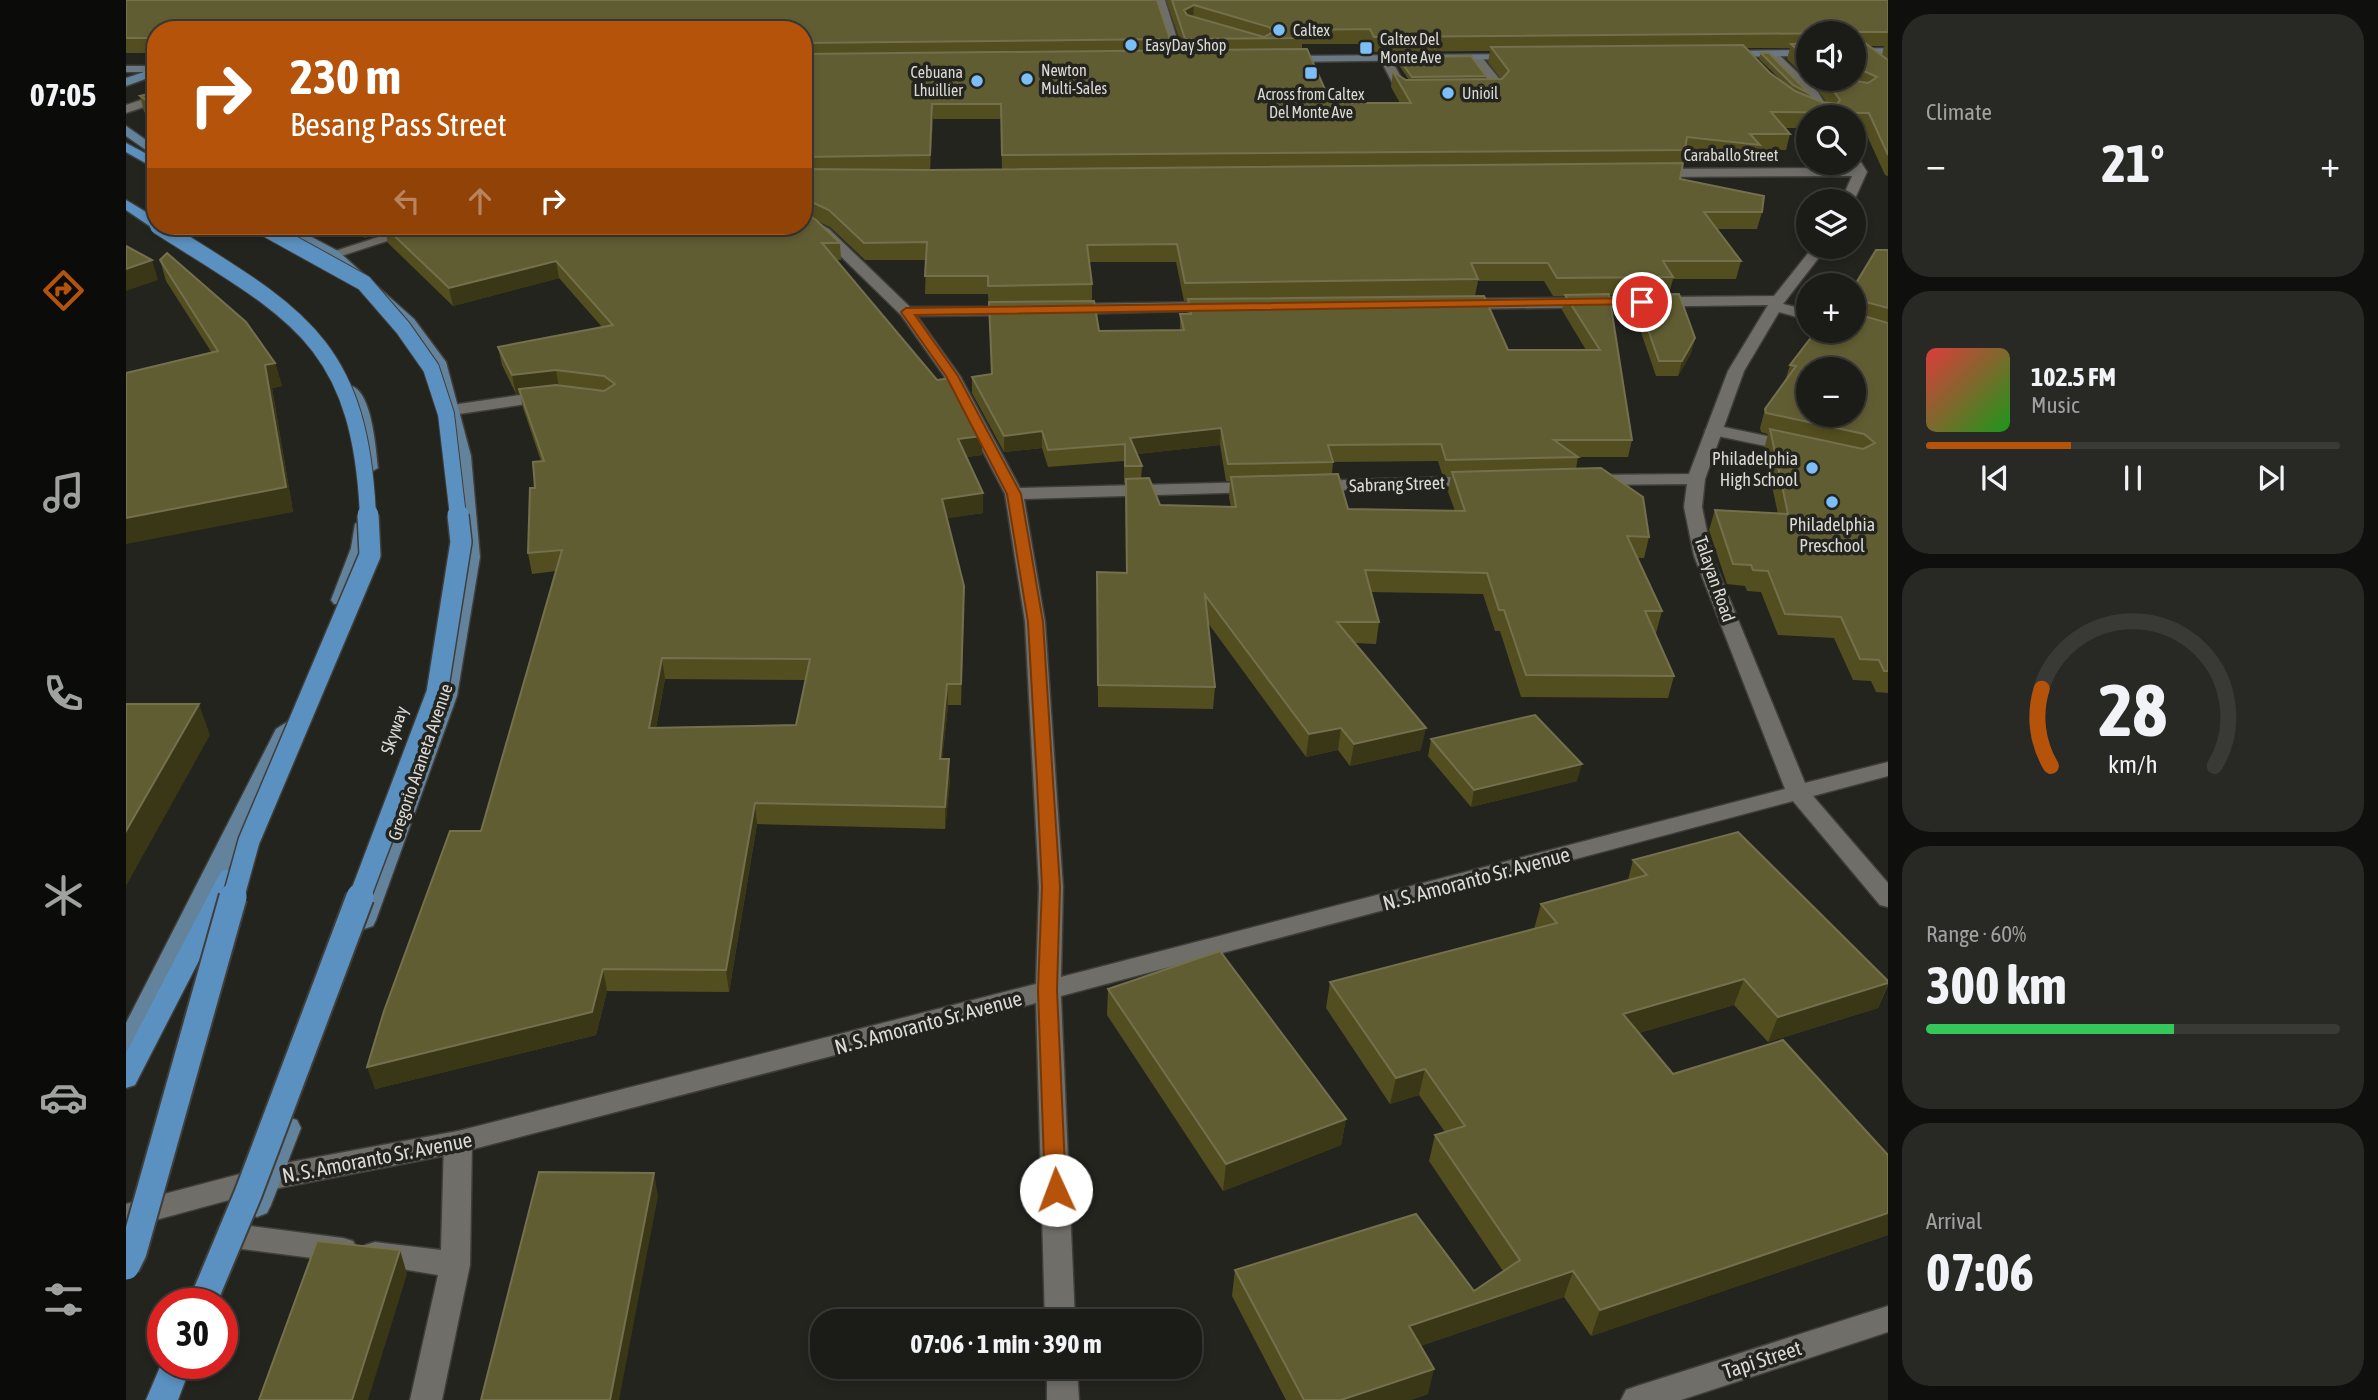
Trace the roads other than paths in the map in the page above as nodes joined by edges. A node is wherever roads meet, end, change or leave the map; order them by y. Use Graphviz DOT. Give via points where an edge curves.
graph roads {
  1 [pos="1160,0"];
  2 [pos="1888,51"];
  3 [pos="1866,52"];
  4 [pos="1771,53"];
  5 [pos="1796,53"];
  6 [pos="1705,54"];
  7 [pos="1744,54"];
  8 [pos="1866,56"];
  9 [pos="1385,57"];
  10 [pos="1476,57"];
  11 [pos="1532,57"];
  12 [pos="1180,59"];
  13 [pos="1267,59"];
  14 [pos="1881,65"];
  15 [pos="126,69"];
  16 [pos="147,70"];
  17 [pos="1761,71"];
  18 [pos="147,74"];
  19 [pos="1796,79"];
  20 [pos="126,82"];
  21 [pos="1420,90"];
  22 [pos="1469,90"];
  23 [pos="1809,91"];
  24 [pos="147,102"];
  25 [pos="1820,105"];
  26 [pos="126,109"];
  27 [pos="126,130"];
  28 [pos="147,146"];
  29 [pos="126,147"];
  30 [pos="147,160"];
  31 [pos="1796,168"];
  32 [pos="1638,173"];
  33 [pos="126,203"];
  34 [pos="147,214"];
  35 [pos="147,218"];
  36 [pos="812,225"];
  37 [pos="173,235"];
  38 [pos="182,235"];
  39 [pos="277,235"];
  40 [pos="298,235"];
  41 [pos="396,235"];
  42 [pos="333,254"];
  43 [pos="1811,259"];
  44 [pos="1777,303"];
  45 [pos="1436,304"];
  46 [pos="1231,307"];
  47 [pos="1028,310"];
  48 [pos="1055,310"];
  49 [pos="1796,310"];
  50 [pos="906,312"];
  51 [pos="568,396"];
  52 [pos="452,410"];
  53 [pos="1714,430"];
  54 [pos="1817,452"];
  55 [pos="1696,479"];
  56 [pos="1573,480"];
  57 [pos="1491,481"];
  58 [pos="1300,486"];
  59 [pos="1273,487"];
  60 [pos="1014,494"];
  61 [pos="1888,769"];
  62 [pos="1798,793"];
  63 [pos="249,841"];
  64 [pos="1888,899"];
  65 [pos="1048,990"];
  66 [pos="126,1049"];
  67 [pos="126,1078"];
  68 [pos="458,1142"];
  69 [pos="269,1178"];
  70 [pos="126,1216"];
  71 [pos="242,1237"];
  72 [pos="455,1265"];
  73 [pos="126,1266"];
  74 [pos="209,1288"];
  75 [pos="221,1288"];
  76 [pos="1060,1309"];
  77 [pos="1888,1319"];
  78 [pos="171,1379"];
  79 [pos="185,1379"];
  80 [pos="1062,1379"];
  81 [pos="162,1400"];
  82 [pos="176,1400"];
  83 [pos="426,1400"];
  84 [pos="1063,1400"];
  85 [pos="1637,1400"];
  1 -- 12 [label="street"];
  2 -- 3 [label="main road"];
  4 -- 5 [label="main road"];
  4 -- 7 [label="main road"];
  4 -- 19 [label="street"];
  6 -- 7 [label="main road"];
  7 -- 17 [label="street"];
  8 -- 14 [label="street"];
  9 -- 10 [label="main road"];
  9 -- 13 [label="main road"];
  9 -- 21 [label="street" via="1399,85"];
  10 -- 11 [label="main road"];
  10 -- 22 [label="street" via="1498,88"];
  15 -- 16 [label="main road"];
  18 -- 20 [label="main road"];
  23 -- 25 [label="street"];
  24 -- 26 [label="street"];
  27 -- 28 [label="main road"];
  29 -- 30 [label="highway"];
  31 -- 32 [label="street, Caraballo Street"];
  33 -- 34 [label="main road"];
  33 -- 35 [label="highway"];
  36 -- 50 [label="street"];
  37 -- 63 [label="highway, bridge" via="303,325 345,387 366,470 370,555"];
  38 -- 66 [label="main road" via="258,284 322,342 352,392 366,429 370,486 360,548 315,673"];
  39 -- 74 [label="highway, Skyway, bridge" via="363,283 431,368 446,414 461,542 437,692"];
  40 -- 42 [label="main road, Gregorio Araneta Avenue"];
  41 -- 42 [label="street"];
  42 -- 52 [label="main road, Gregorio Araneta Avenue" via="409,322 438,362"];
  43 -- 44 [label="street, Talayan Road"];
  44 -- 45 [label="street"];
  44 -- 49 [label="street"];
  44 -- 53 [label="street, Talayan Road" via="1736,371"];
  46 -- 48 [label="street"];
  47 -- 50 [label="street"];
  50 -- 60 [label="street" via="952,376"];
  51 -- 52 [label="street"];
  52 -- 69 [label="main road, Gregorio Araneta Avenue" via="462,456 471,557 447,695"];
  53 -- 54 [label="street"];
  53 -- 55 [label="street, Talayan Road"];
  55 -- 56 [label="street"];
  55 -- 62 [label="street, Talayan Road" via="1693,508 1703,556"];
  57 -- 58 [label="street, Sabrang Street"];
  59 -- 60 [label="street"];
  60 -- 65 [label="street" via="1035,622 1051,887"];
  61 -- 62 [label="street, N. S. Amoranto Sr. Avenue"];
  62 -- 64 [label="street, Talayan Road"];
  62 -- 65 [label="street, N. S. Amoranto Sr. Avenue"];
  63 -- 67 [label="highway, bridge"];
  63 -- 73 [label="highway, bridge"];
  65 -- 68 [label="street, N. S. Amoranto Sr. Avenue"];
  65 -- 76 [label="street"];
  68 -- 69 [label="street, N. S. Amoranto Sr. Avenue"];
  68 -- 72 [label="street"];
  69 -- 70 [label="street, N. S. Amoranto Sr. Avenue"];
  69 -- 71 [label="main road, Gregorio Araneta Avenue"];
  71 -- 72 [label="street"];
  71 -- 75 [label="main road, Gregorio Araneta Avenue"];
  72 -- 83 [label="street"];
  77 -- 85 [label="street, Tapi Street"];
  78 -- 81 [label="highway"];
  79 -- 82 [label="main road"];
  80 -- 84 [label="street"];
}
